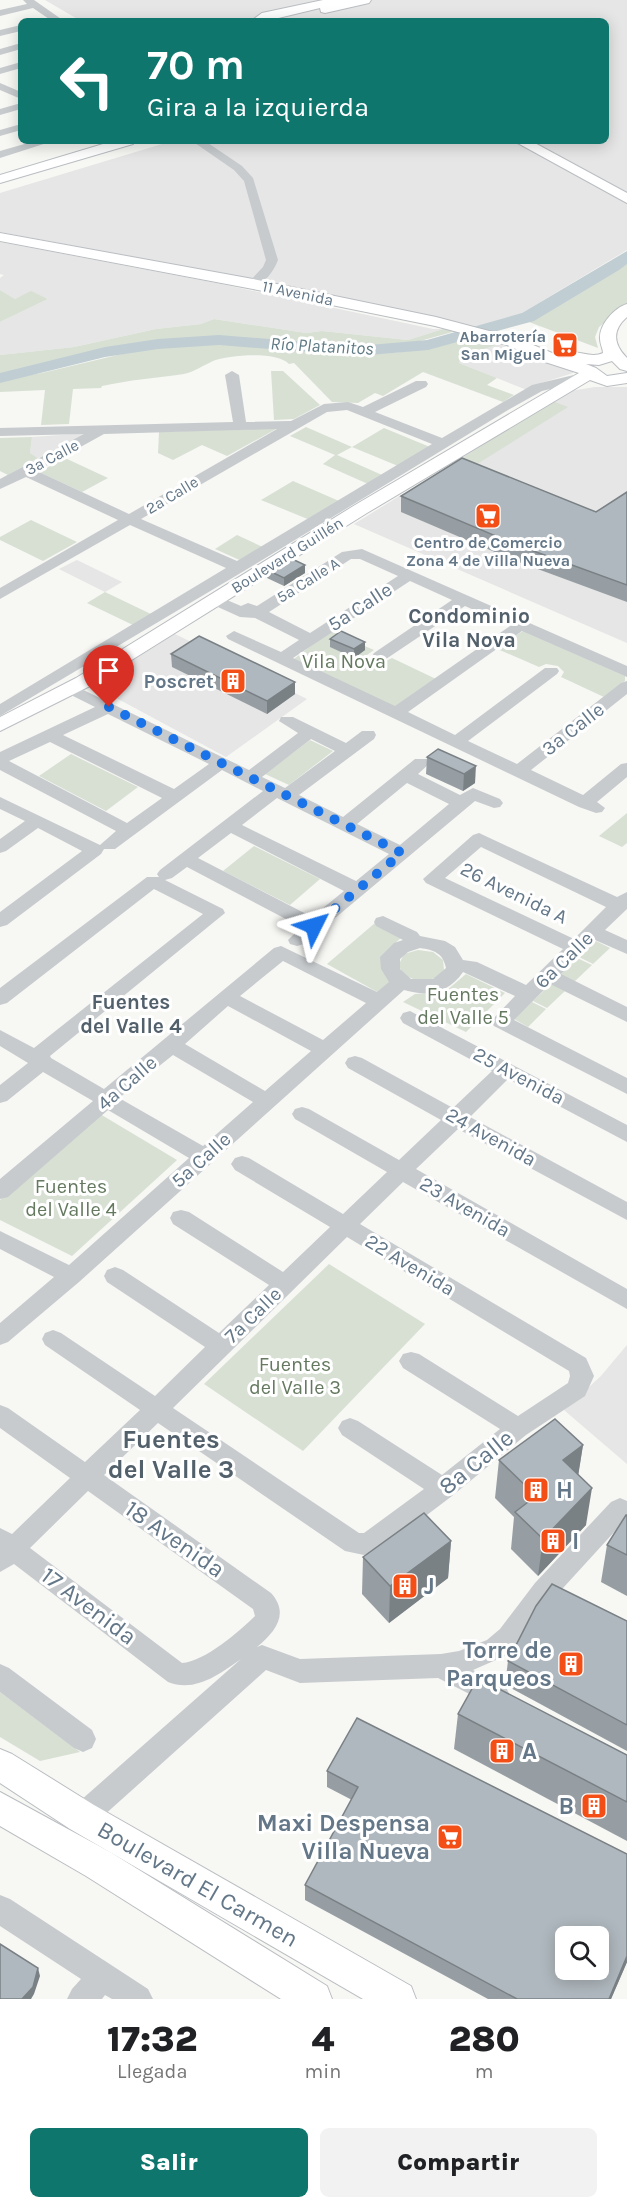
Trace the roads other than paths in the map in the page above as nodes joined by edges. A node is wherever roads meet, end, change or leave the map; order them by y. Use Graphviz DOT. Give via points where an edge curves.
graph roads {
  1 [pos="365,0"];
  2 [pos="31,2"];
  3 [pos="338,2"];
  4 [pos="0,13"];
  5 [pos="274,14"];
  6 [pos="51,18"];
  7 [pos="264,18"];
  8 [pos="288,18"];
  9 [pos="298,18"];
  10 [pos="18,29"];
  11 [pos="0,33"];
  12 [pos="18,47"];
  13 [pos="0,52"];
  14 [pos="18,66"];
  15 [pos="0,71"];
  16 [pos="18,86"];
  17 [pos="3,89"];
  18 [pos="18,95"];
  19 [pos="18,107"];
  20 [pos="0,112"];
  21 [pos="18,128"];
  22 [pos="0,133"];
  23 [pos="37,144"];
  24 [pos="112,144"];
  25 [pos="202,144"];
  26 [pos="526,144"];
  27 [pos="0,155"];
  28 [pos="0,179"];
  29 [pos="627,199"];
  30 [pos="0,237"];
  31 [pos="253,284"];
  32 [pos="627,309"];
  33 [pos="513,342"];
  34 [pos="613,352"];
  35 [pos="232,375"];
  36 [pos="623,376"];
  37 [pos="575,379"];
  38 [pos="421,384"];
  39 [pos="364,412"];
  40 [pos="292,424"];
  41 [pos="240,426"];
  42 [pos="103,429"];
  43 [pos="0,432"];
  44 [pos="442,444"];
  45 [pos="26,471"];
  46 [pos="0,485"];
  47 [pos="130,520"];
  48 [pos="239,568"];
  49 [pos="409,575"];
  50 [pos="0,594"];
  51 [pos="219,598"];
  52 [pos="464,599"];
  53 [pos="251,613"];
  54 [pos="521,624"];
  55 [pos="234,636"];
  56 [pos="310,639"];
  57 [pos="380,656"];
  58 [pos="280,658"];
  59 [pos="551,671"];
  60 [pos="627,672"];
  61 [pos="77,686"];
  62 [pos="627,686"];
  63 [pos="109,707"];
  64 [pos="0,711"];
  65 [pos="396,713"];
  66 [pos="287,721"];
  67 [pos="0,725"];
  68 [pos="310,732"];
  69 [pos="49,735"];
  70 [pos="368,735"];
  71 [pos="456,742"];
  72 [pos="346,750"];
  73 [pos="0,761"];
  74 [pos="221,763"];
  75 [pos="421,764"];
  76 [pos="627,768"];
  77 [pos="518,772"];
  78 [pos="406,775"];
  79 [pos="251,777"];
  80 [pos="281,793"];
  81 [pos="175,797"];
  82 [pos="0,802"];
  83 [pos="461,803"];
  84 [pos="494,803"];
  85 [pos="37,821"];
  86 [pos="344,825"];
  87 [pos="230,826"];
  88 [pos="129,831"];
  89 [pos="0,847"];
  90 [pos="102,848"];
  91 [pos="402,853"];
  92 [pos="185,860"];
  93 [pos="159,877"];
  94 [pos="358,890"];
  95 [pos="623,902"];
  96 [pos="0,921"];
  97 [pos="383,922"];
  98 [pos="314,926"];
  99 [pos="592,932"];
  100 [pos="415,943"];
  101 [pos="289,946"];
  102 [pos="576,948"];
  103 [pos="627,948"];
  104 [pos="456,965"];
  105 [pos="548,975"];
  106 [pos="401,982"];
  107 [pos="529,994"];
  108 [pos="226,997"];
  109 [pos="0,998"];
  110 [pos="379,1001"];
  111 [pos="627,1015"];
  112 [pos="410,1018"];
  113 [pos="501,1021"];
  114 [pos="0,1037"];
  115 [pos="171,1045"];
  116 [pos="325,1050"];
  117 [pos="39,1059"];
  118 [pos="355,1063"];
  119 [pos="506,1069"];
  120 [pos="627,1087"];
  121 [pos="0,1096"];
  122 [pos="106,1101"];
  123 [pos="266,1101"];
  124 [pos="302,1114"];
  125 [pos="456,1118"];
  126 [pos="627,1134"];
  127 [pos="204,1158"];
  128 [pos="242,1164"];
  129 [pos="402,1171"];
  130 [pos="0,1191"];
  131 [pos="627,1212"];
  132 [pos="181,1218"];
  133 [pos="345,1226"];
  134 [pos="0,1239"];
  135 [pos="71,1276"];
  136 [pos="115,1276"];
  137 [pos="285,1284"];
  138 [pos="627,1300"];
  139 [pos="0,1336"];
  140 [pos="52,1338"];
  141 [pos="221,1346"];
  142 [pos="411,1361"];
  143 [pos="578,1365"];
  144 [pos="158,1408"];
  145 [pos="0,1415"];
  146 [pos="350,1428"];
  147 [pos="518,1428"];
  148 [pos="87,1477"];
  149 [pos="443,1489"];
  150 [pos="620,1509"];
  151 [pos="4,1550"];
  152 [pos="441,1666"];
  153 [pos="177,1674"];
  154 [pos="0,1676"];
  155 [pos="521,1710"];
  156 [pos="83,1739"];
  157 [pos="0,1766"];
  158 [pos="0,1782"];
  159 [pos="0,1808"];
  160 [pos="82,1817"];
  161 [pos="0,1909"];
  162 [pos="102,1977"];
  163 [pos="82,1999"];
  164 [pos="138,1999"];
  165 [pos="314,1999"];
  166 [pos="398,1999"];
  1 -- 3 [label="main road"];
  2 -- 4 [label="street"];
  2 -- 6 [label="street"];
  3 -- 5 [label="main road"];
  3 -- 9 [label="main road"];
  5 -- 7 [label="main road"];
  5 -- 8 [label="main road"];
  10 -- 11 [label="street"];
  12 -- 13 [label="street"];
  14 -- 15 [label="street"];
  16 -- 17 [label="street"];
  17 -- 18 [label="street"];
  19 -- 20 [label="street"];
  21 -- 22 [label="street"];
  23 -- 27 [label="street"];
  24 -- 28 [label="main road"];
  25 -- 31 [label="street" via="249,180 272,260"];
  26 -- 29 [label="main road"];
  30 -- 31 [label="main road, 11 Avenida"];
  31 -- 33 [label="main road, 11 Avenida"];
  32 -- 34 [label="main road" via="606,331"];
  33 -- 34 [label="main road" via="588,360 602,359"];
  33 -- 37 [label="main road, 11 Avenida" via="544,356"];
  34 -- 36 [label="main road"];
  35 -- 41 [label="street"];
  36 -- 37 [label="main road, Boulevard Guillén"];
  37 -- 44 [label="street" via="537,388"];
  37 -- 51 [label="main road, Boulevard Guillén"];
  38 -- 39 [label="street"];
  39 -- 40 [label="street, 2a Calle" via="348,406 324,408"];
  39 -- 44 [label="street"];
  40 -- 41 [label="street"];
  40 -- 47 [label="street, 2a Calle"];
  41 -- 42 [label="street"];
  42 -- 43 [label="street"];
  42 -- 45 [label="street, 3a Calle"];
  44 -- 48 [label="street"];
  45 -- 46 [label="street, 3a Calle"];
  45 -- 47 [label="street"];
  47 -- 48 [label="street"];
  47 -- 50 [label="street, 2a Calle"];
  48 -- 64 [label="street"];
  49 -- 52 [label="street"];
  49 -- 53 [label="street, 5a Calle A" via="362,554 347,555"];
  49 -- 56 [label="street, 5a Calle"];
  51 -- 53 [label="street"];
  51 -- 61 [label="main road, Boulevard Guillén"];
  52 -- 54 [label="street"];
  52 -- 57 [label="street"];
  53 -- 56 [label="street"];
  54 -- 60 [label="street"];
  54 -- 65 [label="street"];
  55 -- 58 [label="street"];
  56 -- 58 [label="street, 5a Calle"];
  58 -- 65 [label="street"];
  59 -- 71 [label="street"];
  61 -- 63 [label="street"];
  61 -- 67 [label="main road, Boulevard Guillén"];
  62 -- 77 [label="street, 3a Calle"];
  63 -- 69 [label="street"];
  63 -- 74 [label="street"];
  65 -- 71 [label="street"];
  66 -- 68 [label="street"];
  68 -- 72 [label="street"];
  68 -- 79 [label="street"];
  69 -- 73 [label="street"];
  69 -- 81 [label="street"];
  70 -- 72 [label="street"];
  71 -- 77 [label="street"];
  72 -- 80 [label="street"];
  73 -- 88 [label="street"];
  74 -- 79 [label="street"];
  74 -- 81 [label="street"];
  75 -- 78 [label="street"];
  76 -- 77 [label="street" via="590,806"];
  78 -- 83 [label="street"];
  78 -- 86 [label="street"];
  79 -- 80 [label="street"];
  80 -- 86 [label="street"];
  80 -- 87 [label="street"];
  81 -- 88 [label="street"];
  82 -- 85 [label="street"];
  83 -- 84 [label="street" via="473,793"];
  83 -- 91 [label="street, 4a Calle"];
  85 -- 89 [label="street"];
  85 -- 90 [label="street"];
  86 -- 91 [label="street"];
  87 -- 92 [label="street"];
  87 -- 94 [label="street"];
  88 -- 90 [label="street"];
  90 -- 96 [label="street"];
  91 -- 94 [label="street, 4a Calle"];
  92 -- 93 [label="street"];
  92 -- 98 [label="street"];
  93 -- 109 [label="street"];
  93 -- 117 [label="street" via="216,913"];
  94 -- 98 [label="street, 4a Calle"];
  95 -- 99 [label="street, 6a Calle"];
  95 -- 102 [label="street, 26 Avenida A" via="479,839 432,879"];
  97 -- 100 [label="street" via="410,936"];
  98 -- 101 [label="street, 4a Calle"];
  99 -- 102 [label="street, 6a Calle"];
  99 -- 103 [label="street"];
  100 -- 104 [label="street" via="446,949"];
  100 -- 106 [label="street" via="401,947 390,957 390,971"];
  101 -- 108 [label="street, 4a Calle"];
  101 -- 110 [label="street"];
  102 -- 105 [label="street, 6a Calle"];
  104 -- 106 [label="street" via="454,975 441,985 421,988"];
  104 -- 107 [label="street" via="470,967"];
  105 -- 107 [label="street, 6a Calle"];
  105 -- 111 [label="street"];
  106 -- 110 [label="street, 5a Calle"];
  107 -- 113 [label="street, 6a Calle"];
  108 -- 115 [label="street, 4a Calle"];
  108 -- 116 [label="street"];
  110 -- 116 [label="street, 5a Calle"];
  112 -- 119 [label="street, 25 Avenida"];
  113 -- 120 [label="street, 25 Avenida"];
  114 -- 117 [label="street"];
  115 -- 122 [label="street, 4a Calle" via="113,1091"];
  115 -- 123 [label="street"];
  116 -- 123 [label="street, 5a Calle"];
  117 -- 121 [label="street"];
  117 -- 122 [label="street"];
  118 -- 125 [label="street, 24 Avenida"];
  119 -- 125 [label="street, 7a Calle"];
  119 -- 126 [label="street, 25 Avenida"];
  122 -- 127 [label="street"];
  122 -- 130 [label="street, 4a Calle"];
  123 -- 127 [label="street, 5a Calle"];
  124 -- 129 [label="street, 23 Avenida"];
  125 -- 129 [label="street, 7a Calle"];
  125 -- 131 [label="street, 24 Avenida"];
  127 -- 135 [label="street, 5a Calle"];
  128 -- 133 [label="street, 22 Avenida"];
  129 -- 133 [label="street, 7a Calle"];
  129 -- 138 [label="street, 23 Avenida"];
  132 -- 137 [label="street"];
  133 -- 137 [label="street, 7a Calle"];
  133 -- 143 [label="street, 22 Avenida"];
  134 -- 135 [label="street"];
  135 -- 139 [label="street, 5a Calle"];
  136 -- 141 [label="street"];
  137 -- 141 [label="street, 7a Calle"];
  140 -- 144 [label="street"];
  141 -- 144 [label="street, 7a Calle"];
  142 -- 147 [label="street"];
  143 -- 147 [label="street, 8a Calle" via="582,1376 577,1389"];
  144 -- 148 [label="street, 7a Calle"];
  144 -- 149 [label="street, 8a Calle" via="354,1543 372,1541"];
  145 -- 148 [label="street, 18 Avenida"];
  146 -- 149 [label="street"];
  147 -- 149 [label="street, 8a Calle"];
  148 -- 151 [label="street, 7a Calle"];
  148 -- 153 [label="street, 18 Avenida" via="262,1601 268,1614 261,1627 196,1672"];
  150 -- 152 [label="street" via="554,1596 509,1637 496,1648 461,1663"];
  151 -- 153 [label="street, 17 Avenida"];
  152 -- 155 [label="street"];
  152 -- 160 [label="street" via="300,1671 262,1657"];
  154 -- 156 [label="street"];
  157 -- 158 [label="main road"];
  157 -- 160 [label="main road, Boulevard El Carmen"];
  159 -- 165 [label="main road, Boulevard El Carmen" via="98,1864"];
  160 -- 166 [label="main road, Boulevard El Carmen"];
  161 -- 162 [label="street"];
  162 -- 163 [label="street"];
  162 -- 164 [label="street"];
}
